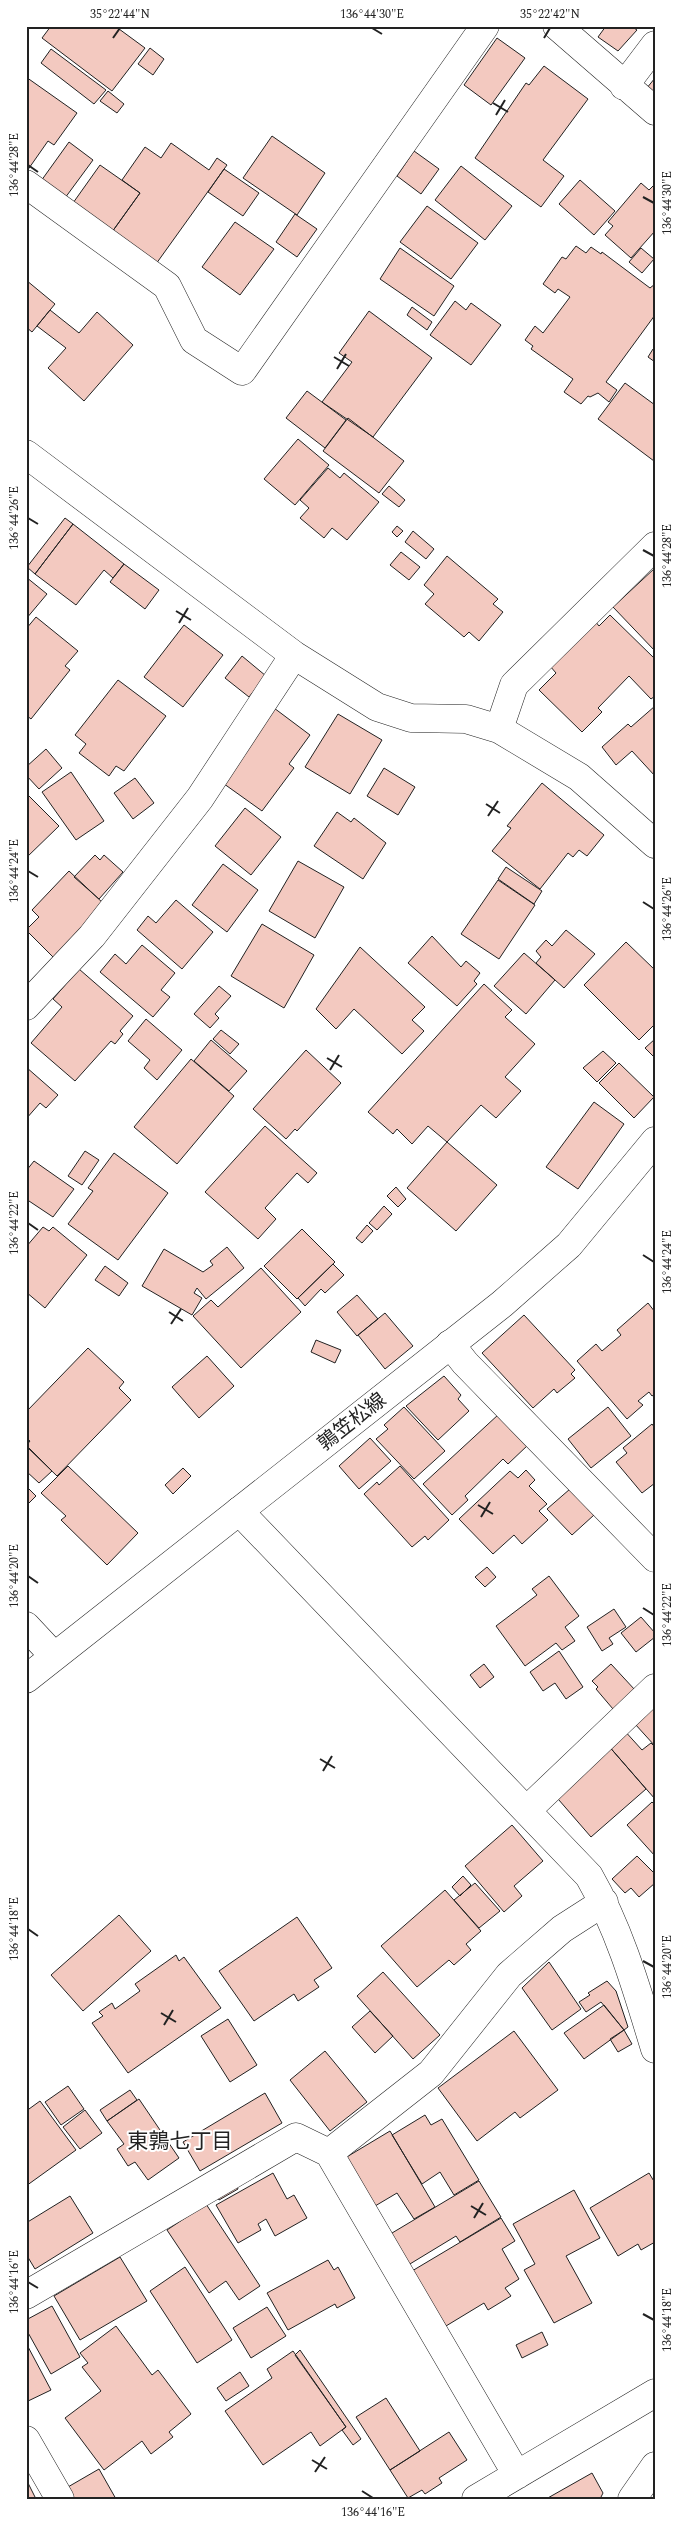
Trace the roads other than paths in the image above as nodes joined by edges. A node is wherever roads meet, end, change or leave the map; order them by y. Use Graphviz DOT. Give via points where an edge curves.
graph roads {
  1 [pos="485,26"];
  2 [pos="557,26"];
  3 [pos="655,45"];
  4 [pos="624,86"];
  5 [pos="655,111"];
  6 [pos="26,184"];
  7 [pos="26,454"];
  8 [pos="655,546"];
  9 [pos="294,655"];
  10 [pos="500,729"];
  11 [pos="655,844"];
  12 [pos="26,1006"];
  13 [pos="655,1141"];
  14 [pos="450,1344"];
  15 [pos="239,1512"];
  16 [pos="655,1558"];
  17 [pos="26,1626"];
  18 [pos="54,1656"];
  19 [pos="26,1679"];
  20 [pos="655,1688"];
  21 [pos="527,1810"];
  22 [pos="604,1902"];
  23 [pos="655,2049"];
  24 [pos="329,2153"];
  25 [pos="26,2296"];
  26 [pos="655,2393"];
  27 [pos="26,2440"];
  28 [pos="655,2466"];
  29 [pos="517,2475"];
  30 [pos="60,2499"];
  31 [pos="476,2499"];
  32 [pos="632,2499"];
  1 -- 6 [label="street" via="242,371 194,340 167,286"];
  2 -- 4 [label="street"];
  3 -- 4 [label="street"];
  4 -- 5 [label="street"];
  7 -- 9 [label="street"];
  8 -- 10 [label="street" via="514,685"];
  9 -- 10 [label="street" via="376,707 412,718 466,719"];
  9 -- 12 [label="street" via="200,798 92,936"];
  10 -- 11 [label="street" via="579,777"];
  13 -- 14 [label="street, 鶉笠松線" via="569,1245 502,1304"];
  14 -- 15 [label="street, 鶉笠松線"];
  14 -- 16 [label="street"];
  15 -- 18 [label="street, 鶉笠松線"];
  15 -- 21 [label="street"];
  17 -- 18 [label="street"];
  18 -- 19 [label="street, 鶉笠松線"];
  20 -- 21 [label="street"];
  21 -- 22 [label="street" via="589,1876"];
  22 -- 23 [label="street" via="632,1972"];
  22 -- 24 [label="street" via="562,1930 509,1975 431,2073"];
  24 -- 25 [label="street" via="296,2137"];
  24 -- 29 [label="street"];
  26 -- 29 [label="street"];
  27 -- 30 [label="street"];
  28 -- 32 [label="street"];
  29 -- 31 [label="street"];
}
